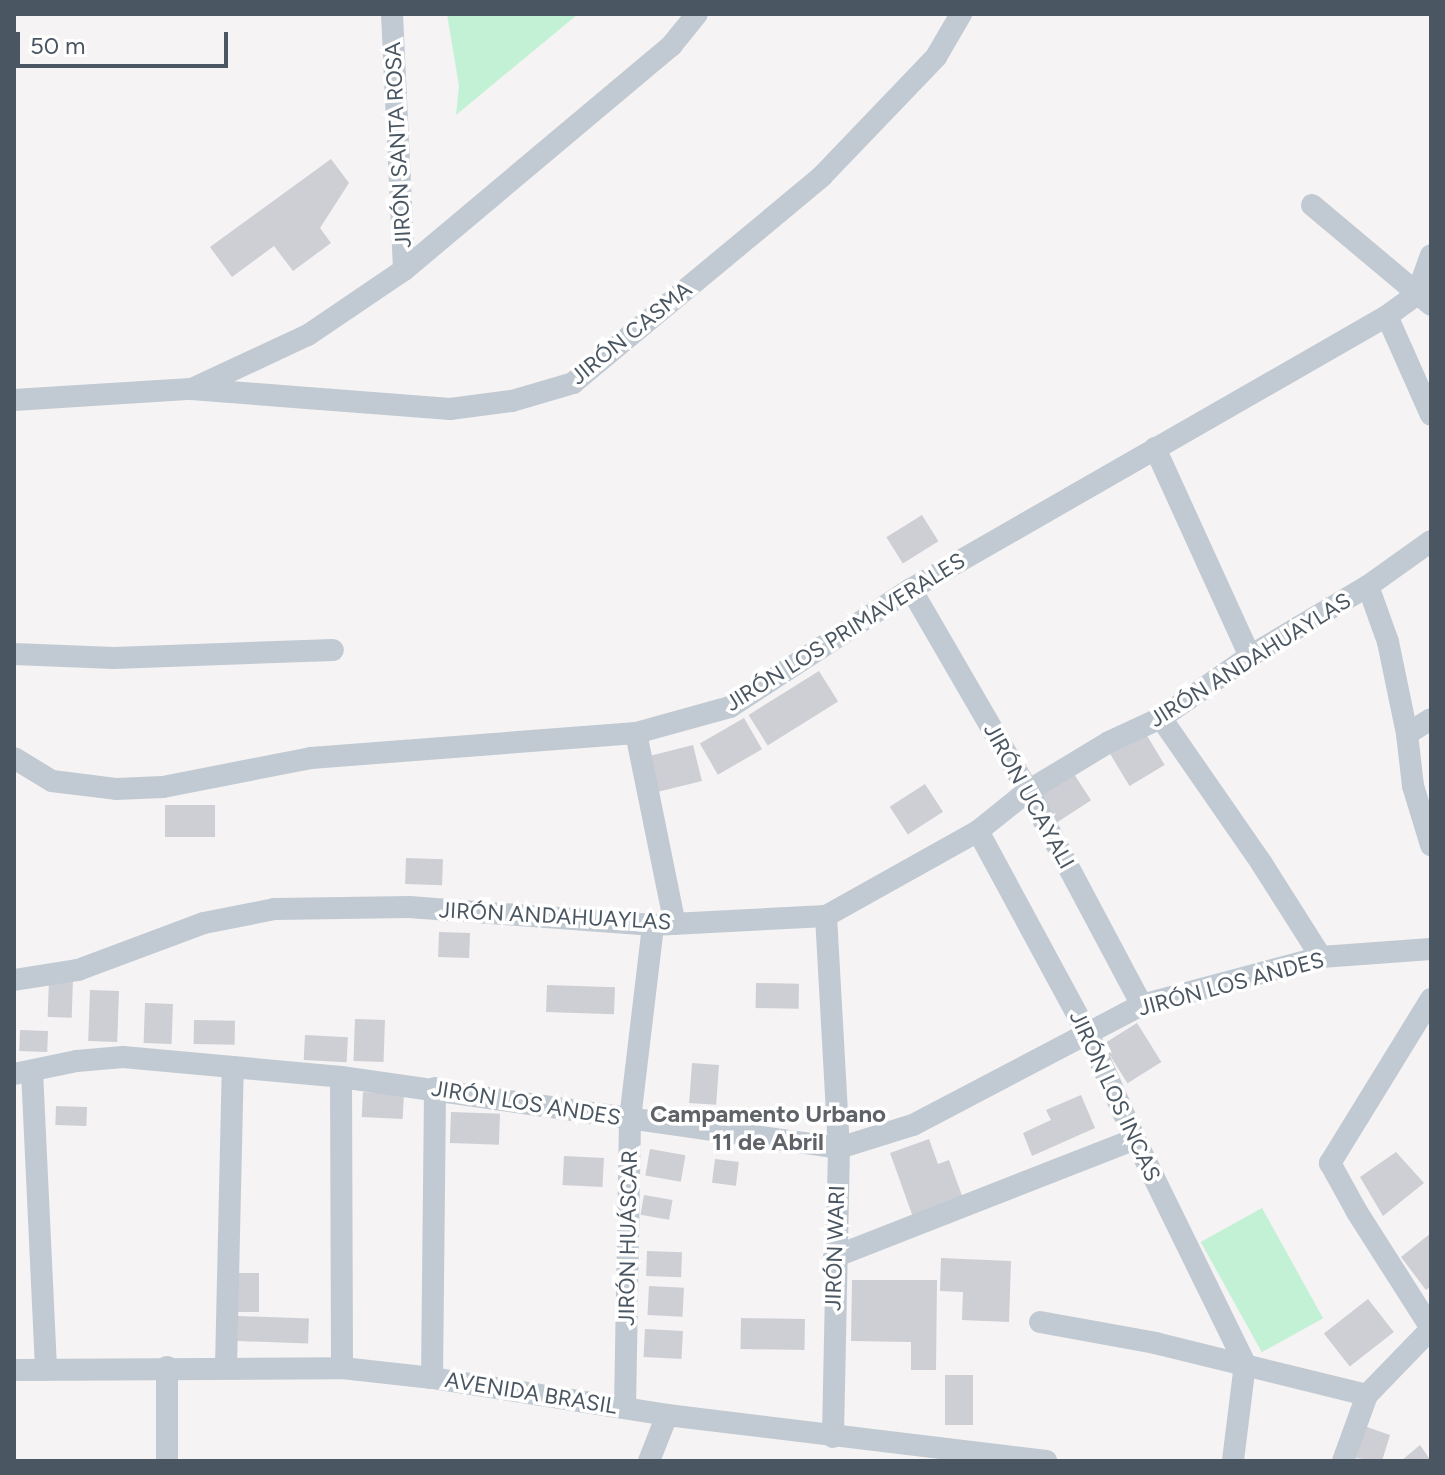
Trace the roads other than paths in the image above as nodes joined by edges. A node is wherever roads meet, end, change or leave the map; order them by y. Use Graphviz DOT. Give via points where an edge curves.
graph roads {
  1 [pos="392,14"];
  2 [pos="697,14"];
  3 [pos="961,14"];
  4 [pos="1312,205"];
  5 [pos="1431,255"];
  6 [pos="404,270"];
  7 [pos="1426,299"];
  8 [pos="1387,316"];
  9 [pos="191,389"];
  10 [pos="14,400"];
  11 [pos="1431,415"];
  12 [pos="1155,448"];
  13 [pos="1431,541"];
  14 [pos="1368,586"];
  15 [pos="911,589"];
  16 [pos="333,650"];
  17 [pos="14,654"];
  18 [pos="1250,656"];
  19 [pos="1161,718"];
  20 [pos="1431,719"];
  21 [pos="636,733"];
  22 [pos="1407,734"];
  23 [pos="14,758"];
  24 [pos="1028,791"];
  25 [pos="978,831"];
  26 [pos="1431,845"];
  27 [pos="826,916"];
  28 [pos="664,925"];
  29 [pos="1431,949"];
  30 [pos="1321,957"];
  31 [pos="14,980"];
  32 [pos="1431,999"];
  33 [pos="1142,1005"];
  34 [pos="1089,1036"];
  35 [pos="233,1067"];
  36 [pos="23,1072"];
  37 [pos="341,1077"];
  38 [pos="435,1088"];
  39 [pos="630,1119"];
  40 [pos="1135,1139"];
  41 [pos="839,1148"];
  42 [pos="834,1257"];
  43 [pos="1040,1322"];
  44 [pos="1431,1328"];
  45 [pos="1245,1364"];
  46 [pos="167,1367"];
  47 [pos="226,1367"];
  48 [pos="342,1368"];
  49 [pos="14,1370"];
  50 [pos="46,1370"];
  51 [pos="432,1378"];
  52 [pos="1367,1395"];
  53 [pos="625,1408"];
  54 [pos="667,1415"];
  55 [pos="833,1437"];
  56 [pos="167,1461"];
  57 [pos="649,1461"];
  58 [pos="1046,1461"];
  59 [pos="1233,1461"];
  60 [pos="1343,1461"];
  1 -- 6 [label="street, JIRÓN SANTA ROSA"];
  2 -- 6 [label="street" via="671,46"];
  3 -- 9 [label="street, JIRÓN CASMA" via="936,57 822,176 573,383 512,401 450,409"];
  4 -- 7 [label="street"];
  5 -- 7 [label="street"];
  6 -- 9 [label="street, JIRÓN SANTA ROSA" via="308,335"];
  7 -- 8 [label="street, JIRÓN LOS PRIMAVERALES"];
  8 -- 11 [label="street"];
  8 -- 12 [label="street, JIRÓN LOS PRIMAVERALES"];
  9 -- 10 [label="street"];
  12 -- 15 [label="street, JIRÓN LOS PRIMAVERALES"];
  12 -- 18 [label="street"];
  13 -- 14 [label="street, JIRÓN ANDAHUAYLAS"];
  14 -- 18 [label="street, JIRÓN ANDAHUAYLAS"];
  14 -- 22 [label="street" via="1388,642"];
  15 -- 21 [label="street, JIRÓN LOS PRIMAVERALES" via="730,707"];
  15 -- 24 [label="street, JIRÓN UCAYALI"];
  16 -- 17 [label="street" via="114,658"];
  18 -- 19 [label="street, JIRÓN ANDAHUAYLAS"];
  19 -- 24 [label="street, JIRÓN ANDAHUAYLAS"];
  19 -- 30 [label="street"];
  20 -- 22 [label="street"];
  21 -- 23 [label="street, JIRÓN LOS PRIMAVERALES" via="311,758 163,787 52,781"];
  21 -- 28 [label="street, JIRÓN HUÁSCAR"];
  22 -- 26 [label="street" via="1413,786"];
  24 -- 25 [label="street, JIRÓN ANDAHUAYLAS"];
  24 -- 33 [label="street, JIRÓN UCAYALI"];
  25 -- 27 [label="street, JIRÓN ANDAHUAYLAS"];
  25 -- 34 [label="street, JIRÓN LOS INCAS"];
  27 -- 28 [label="street, JIRÓN ANDAHUAYLAS"];
  27 -- 41 [label="street, JIRÓN WARI"];
  28 -- 31 [label="street, JIRÓN ANDAHUAYLAS" via="409,907 275,909 204,923 78,970"];
  28 -- 39 [label="street, JIRÓN HUÁSCAR"];
  29 -- 30 [label="street, JIRÓN LOS ANDES"];
  30 -- 33 [label="street, JIRÓN LOS ANDES"];
  32 -- 44 [label="street" via="1330,1163"];
  33 -- 34 [label="street, JIRÓN LOS ANDES"];
  34 -- 40 [label="street, JIRÓN LOS INCAS"];
  34 -- 41 [label="street, JIRÓN LOS ANDES" via="913,1125"];
  35 -- 36 [label="street, JIRÓN LOS ANDES" via="123,1057"];
  35 -- 37 [label="street, JIRÓN LOS ANDES"];
  35 -- 47 [label="street"];
  36 -- 50 [label="street"];
  37 -- 38 [label="street, JIRÓN LOS ANDES"];
  37 -- 48 [label="street"];
  38 -- 39 [label="street, JIRÓN LOS ANDES"];
  38 -- 51 [label="street"];
  39 -- 41 [label="street, JIRÓN LOS ANDES"];
  39 -- 53 [label="street, JIRÓN HUÁSCAR"];
  40 -- 42 [label="street"];
  40 -- 45 [label="street, JIRÓN LOS INCAS"];
  41 -- 42 [label="street, JIRÓN WARI"];
  42 -- 55 [label="street, JIRÓN WARI"];
  43 -- 45 [label="street"];
  44 -- 52 [label="street"];
  45 -- 52 [label="street"];
  45 -- 59 [label="street"];
  46 -- 47 [label="street, AVENIDA BRASIL"];
  46 -- 50 [label="street, AVENIDA BRASIL"];
  46 -- 56 [label="street"];
  47 -- 48 [label="street, AVENIDA BRASIL"];
  48 -- 51 [label="street, AVENIDA BRASIL"];
  49 -- 50 [label="street, AVENIDA BRASIL"];
  51 -- 53 [label="street, AVENIDA BRASIL"];
  52 -- 60 [label="street"];
  53 -- 54 [label="street, AVENIDA BRASIL"];
  54 -- 55 [label="street, AVENIDA BRASIL"];
  54 -- 57 [label="street"];
  55 -- 58 [label="street, AVENIDA BRASIL"];
}
